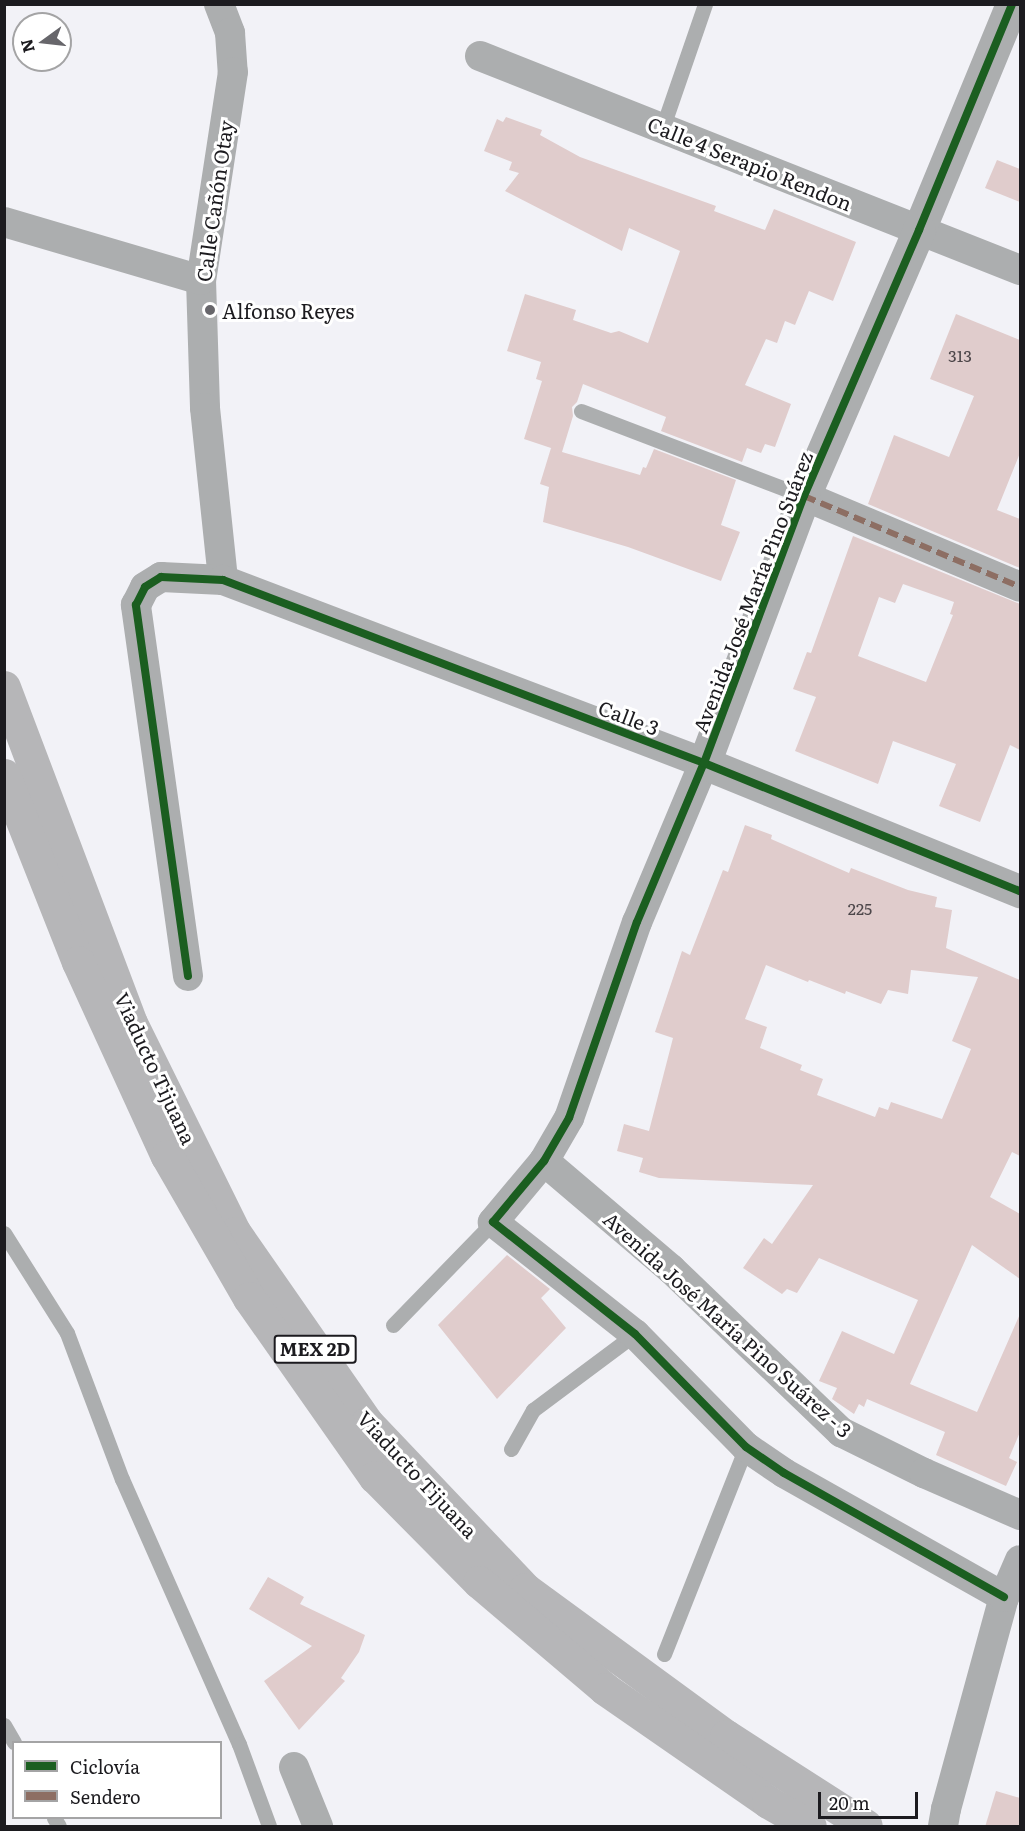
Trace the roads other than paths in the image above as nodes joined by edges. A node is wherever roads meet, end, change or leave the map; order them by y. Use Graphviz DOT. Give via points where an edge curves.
graph roads {
  1 [pos="219,4"];
  2 [pos="705,4"];
  3 [pos="1012,4"];
  4 [pos="480,56"];
  5 [pos="662,129"];
  6 [pos="4,222"];
  7 [pos="920,230"];
  8 [pos="1020,270"];
  9 [pos="201,280"];
  10 [pos="581,411"];
  11 [pos="804,496"];
  12 [pos="223,580"];
  13 [pos="1020,587"];
  14 [pos="4,687"];
  15 [pos="704,763"];
  16 [pos="4,775"];
  17 [pos="1020,891"];
  18 [pos="188,976"];
  19 [pos="544,1161"];
  20 [pos="499,1216"];
  21 [pos="4,1233"];
  22 [pos="393,1325"];
  23 [pos="634,1334"];
  24 [pos="746,1447"];
  25 [pos="511,1449"];
  26 [pos="1020,1515"];
  27 [pos="1020,1560"];
  28 [pos="1012,1601"];
  29 [pos="664,1654"];
  30 [pos="4,1725"];
  31 [pos="13,1741"];
  32 [pos="294,1767"];
  33 [pos="269,1827"];
  34 [pos="318,1827"];
  35 [pos="810,1827"];
  36 [pos="866,1827"];
  37 [pos="944,1827"];
  1 -- 9 [label="street, Calle Cañón Otay" via="230,33 234,72"];
  2 -- 5 [label="lane"];
  3 -- 7 [label="street, Avenida José María Pino Suárez"];
  4 -- 5 [label="street, Calle 4 Serapio Rendon"];
  5 -- 7 [label="street, Calle 4 Serapio Rendon"];
  6 -- 9 [label="street"];
  7 -- 8 [label="street, Calle 4 Serapio Rendon"];
  7 -- 11 [label="street, Avenida José María Pino Suárez"];
  9 -- 12 [label="street, Calle Cañón Otay" via="205,408"];
  10 -- 11 [label="lane"];
  11 -- 13 [label="street"];
  11 -- 15 [label="street, Avenida José María Pino Suárez"];
  12 -- 15 [label="street, Calle 3"];
  12 -- 18 [label="street, Calle 3" via="161,577 145,587 136,606"];
  14 -- 36 [label="highway, Viaducto Tijuana / MEX 2D" via="131,1023 235,1233 367,1423 525,1589 726,1736"];
  15 -- 17 [label="street, Calle 3"];
  15 -- 19 [label="street, Avenida José María Pino Suárez" via="637,922 569,1118"];
  16 -- 35 [label="highway, Viaducto Tijuana / MEX 2D" via="78,962 167,1156 249,1298 375,1477 478,1582 605,1689"];
  19 -- 20 [label="street, Avenida José María Pino Suárez"];
  19 -- 26 [label="street, Avenida José María Pino Suárez - 3" via="671,1269 841,1432"];
  20 -- 22 [label="lane"];
  20 -- 23 [label="street"];
  21 -- 33 [label="lane" via="67,1333 122,1479 239,1744"];
  23 -- 24 [label="street"];
  23 -- 25 [label="lane" via="533,1410"];
  24 -- 28 [label="street" via="784,1473"];
  24 -- 29 [label="lane"];
  27 -- 28 [label="street"];
  28 -- 37 [label="street" via="946,1809"];
  30 -- 31 [label="lane"];
  32 -- 34 [label="street"];
}
